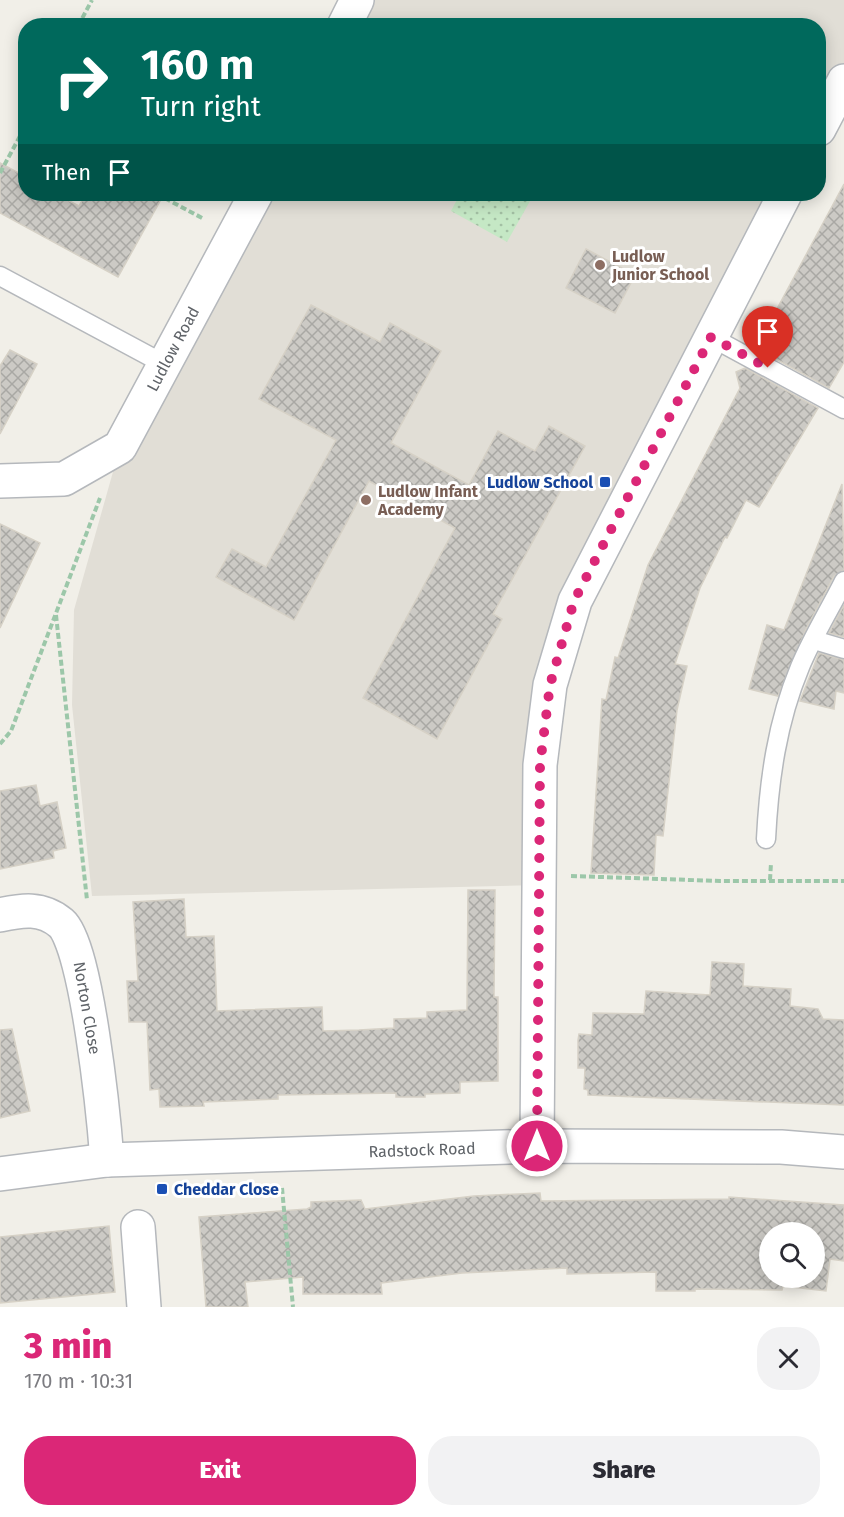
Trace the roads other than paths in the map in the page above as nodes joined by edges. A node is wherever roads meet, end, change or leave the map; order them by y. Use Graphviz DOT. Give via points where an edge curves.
graph roads {
  1 [pos="357,0"];
  2 [pos="348,18"];
  3 [pos="844,81"];
  4 [pos="826,116"];
  5 [pos="252,201"];
  6 [pos="782,201"];
  7 [pos="0,276"];
  8 [pos="711,337"];
  9 [pos="164,364"];
  10 [pos="844,409"];
  11 [pos="0,481"];
  12 [pos="844,581"];
  13 [pos="814,640"];
  14 [pos="844,649"];
  15 [pos="766,839"];
  16 [pos="0,915"];
  17 [pos="537,1146"];
  18 [pos="844,1152"];
  19 [pos="107,1160"];
  20 [pos="0,1174"];
  21 [pos="138,1227"];
  22 [pos="144,1307"];
  1 -- 2 [label="street"];
  3 -- 4 [label="street"];
  5 -- 9 [label="street, Ludlow Road"];
  6 -- 8 [label="street"];
  7 -- 9 [label="lane"];
  8 -- 10 [label="lane"];
  8 -- 17 [label="street" via="574,601 550,685 540,765"];
  9 -- 11 [label="street, Ludlow Road" via="120,447 64,479"];
  12 -- 13 [label="lane"];
  13 -- 14 [label="lane"];
  13 -- 15 [label="lane" via="800,667 778,735"];
  16 -- 19 [label="street, Norton Close" via="30,909 62,923 77,954 103,1098"];
  17 -- 18 [label="street, Radstock Road" via="781,1147"];
  17 -- 19 [label="street, Radstock Road"];
  19 -- 20 [label="street, Radstock Road"];
  21 -- 22 [label="street"];
}
